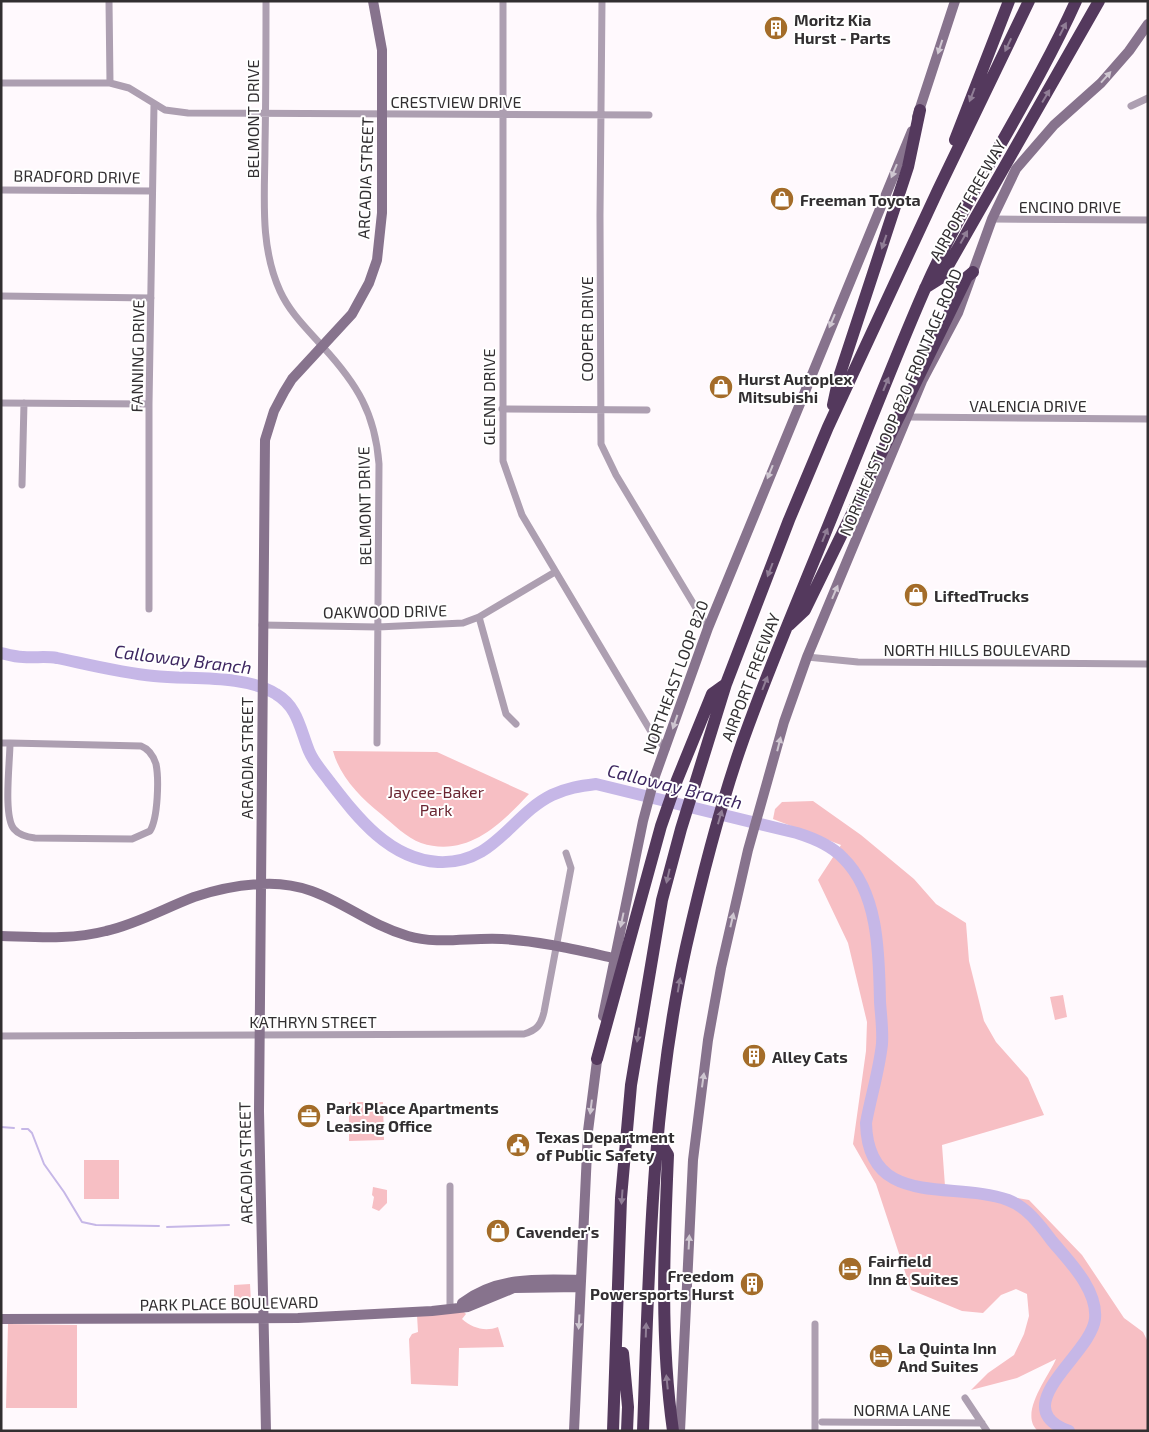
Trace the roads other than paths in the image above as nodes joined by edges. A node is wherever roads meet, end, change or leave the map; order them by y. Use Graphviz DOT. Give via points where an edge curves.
graph roads {
  1 [pos="110,1"];
  2 [pos="266,1"];
  3 [pos="373,1"];
  4 [pos="503,1"];
  5 [pos="602,1"];
  6 [pos="956,1"];
  7 [pos="1010,1"];
  8 [pos="1029,1"];
  9 [pos="1076,1"];
  10 [pos="1099,1"];
  11 [pos="1148,24"];
  12 [pos="1,83"];
  13 [pos="110,83"];
  14 [pos="1148,98"];
  15 [pos="154,104"];
  16 [pos="1131,106"];
  17 [pos="920,110"];
  18 [pos="266,113"];
  19 [pos="382,114"];
  20 [pos="504,115"];
  21 [pos="601,115"];
  22 [pos="649,115"];
  23 [pos="1,190"];
  24 [pos="938,190"];
  25 [pos="152,191"];
  26 [pos="992,219"];
  27 [pos="1148,220"];
  28 [pos="973,272"];
  29 [pos="925,288"];
  30 [pos="1,296"];
  31 [pos="152,298"];
  32 [pos="323,346"];
  33 [pos="1,403"];
  34 [pos="24,403"];
  35 [pos="149,404"];
  36 [pos="502,409"];
  37 [pos="647,410"];
  38 [pos="600,411"];
  39 [pos="908,418"];
  40 [pos="1148,419"];
  41 [pos="828,428"];
  42 [pos="22,485"];
  43 [pos="555,572"];
  44 [pos="149,609"];
  45 [pos="479,617"];
  46 [pos="262,625"];
  47 [pos="378,626"];
  48 [pos="708,628"];
  49 [pos="786,628"];
  50 [pos="807,657"];
  51 [pos="1148,664"];
  52 [pos="726,684"];
  53 [pos="516,724"];
  54 [pos="1,743"];
  55 [pos="10,743"];
  56 [pos="377,743"];
  57 [pos="666,749"];
  58 [pos="566,853"];
  59 [pos="260,884"];
  60 [pos="1,936"];
  61 [pos="557,946"];
  62 [pos="614,958"];
  63 [pos="259,1035"];
  64 [pos="1,1036"];
  65 [pos="597,1059"];
  66 [pos="656,1137"];
  67 [pos="450,1186"];
  68 [pos="581,1284"];
  69 [pos="619,1301"];
  70 [pos="454,1308"];
  71 [pos="264,1318"];
  72 [pos="1,1319"];
  73 [pos="815,1324"];
  74 [pos="965,1398"];
  75 [pos="822,1422"];
  76 [pos="982,1423"];
  77 [pos="266,1431"];
  78 [pos="574,1431"];
  79 [pos="613,1431"];
  80 [pos="627,1431"];
  81 [pos="642,1431"];
  82 [pos="673,1431"];
  83 [pos="680,1431"];
  84 [pos="815,1431"];
  85 [pos="987,1431"];
  1 -- 13 [label="street"];
  2 -- 18 [label="street, BELMONT DRIVE"];
  3 -- 19 [label="main road, ARCADIA STREET" via="382,50"];
  4 -- 20 [label="street, GLENN DRIVE"];
  5 -- 21 [label="street, COOPER DRIVE"];
  6 -- 17 [label="main road, NORTHEAST LOOP 820, one-way"];
  7 -- 24 [label="highway, one-way"];
  8 -- 24 [label="highway, AIRPORT FREEWAY, one-way"];
  29 -- 9 [label="highway, one-way"];
  29 -- 10 [label="highway, AIRPORT FREEWAY, one-way" via="941,278"];
  26 -- 11 [label="main road, NORTHEAST LOOP 820 FRONTAGE ROAD, one-way" via="1016,170 1029,152 1101,83"];
  12 -- 13 [label="street, CRESTVIEW DRIVE"];
  13 -- 15 [label="street, CRESTVIEW DRIVE" via="129,88"];
  14 -- 16 [label="street"];
  15 -- 18 [label="street, CRESTVIEW DRIVE" via="180,113"];
  15 -- 25 [label="street, FANNING DRIVE"];
  17 -- 41 [label="highway, one-way" via="908,167 839,377"];
  17 -- 48 [label="main road, NORTHEAST LOOP 820, one-way"];
  18 -- 19 [label="street, CRESTVIEW DRIVE"];
  18 -- 32 [label="street, BELMONT DRIVE" via="265,226 270,266 292,313"];
  19 -- 20 [label="street, CRESTVIEW DRIVE"];
  19 -- 32 [label="main road, ARCADIA STREET" via="382,213 376,260 361,301"];
  20 -- 21 [label="street, CRESTVIEW DRIVE"];
  20 -- 36 [label="street, GLENN DRIVE"];
  21 -- 22 [label="street, CRESTVIEW DRIVE"];
  21 -- 38 [label="street, COOPER DRIVE"];
  23 -- 25 [label="street, BRADFORD DRIVE"];
  24 -- 41 [label="highway, AIRPORT FREEWAY"];
  25 -- 31 [label="street, FANNING DRIVE"];
  26 -- 27 [label="street, ENCINO DRIVE"];
  26 -- 28 [label="main road, NORTHEAST LOOP 820 FRONTAGE ROAD"];
  28 -- 39 [label="main road, NORTHEAST LOOP 820 FRONTAGE ROAD" via="955,319 922,382"];
  28 -- 49 [label="highway" via="967,277 806,610"];
  49 -- 29 [label="highway, AIRPORT FREEWAY, one-way"];
  30 -- 31 [label="street"];
  31 -- 35 [label="street, FANNING DRIVE"];
  32 -- 46 [label="main road, ARCADIA STREET" via="288,385 265,440"];
  32 -- 47 [label="street, BELMONT DRIVE" via="357,388 377,444"];
  33 -- 34 [label="street"];
  34 -- 35 [label="street"];
  34 -- 42 [label="street"];
  35 -- 44 [label="street, FANNING DRIVE"];
  36 -- 38 [label="street"];
  36 -- 43 [label="street, GLENN DRIVE" via="501,445 506,474 522,515"];
  37 -- 38 [label="street"];
  38 -- 48 [label="street, COOPER DRIVE" via="601,444 605,456"];
  39 -- 40 [label="street, VALENCIA DRIVE"];
  50 -- 39 [label="main road, NORTHEAST LOOP 820 FRONTAGE ROAD, one-way"];
  41 -- 52 [label="highway, AIRPORT FREEWAY, one-way"];
  43 -- 45 [label="street, OAKWOOD DRIVE"];
  43 -- 57 [label="street, GLENN DRIVE" via="650,730"];
  45 -- 47 [label="street, OAKWOOD DRIVE" via="446,626"];
  45 -- 53 [label="street" via="506,714"];
  46 -- 47 [label="street, OAKWOOD DRIVE"];
  46 -- 59 [label="main road, ARCADIA STREET"];
  47 -- 56 [label="street, BELMONT DRIVE"];
  48 -- 57 [label="main road, NORTHEAST LOOP 820, one-way"];
  66 -- 49 [label="highway, AIRPORT FREEWAY, one-way" via="686,948 739,750"];
  50 -- 51 [label="street, NORTH HILLS BOULEVARD" via="850,662"];
  83 -- 50 [label="main road, NORTHEAST LOOP 820 FRONTAGE ROAD, one-way" via="687,1267 698,1116 708,1040 748,850 784,722"];
  52 -- 65 [label="highway" via="712,694 677,780"];
  52 -- 69 [label="highway, AIRPORT FREEWAY, one-way" via="662,900 631,1085 621,1198"];
  54 -- 55 [label="street"];
  55 -- 55 [label="street" via="9,819 18,832 35,838 132,839 150,832 155,820 156,768 150,752 141,746"];
  57 -- 62 [label="main road, NORTHEAST LOOP 820, one-way" via="643,821"];
  58 -- 61 [label="street, KATHRYN STREET" via="571,868"];
  59 -- 60 [label="main road" via="218,890 106,931 70,938"];
  59 -- 61 [label="main road" via="308,888 409,937 501,939"];
  59 -- 63 [label="main road, ARCADIA STREET"];
  61 -- 62 [label="main road"];
  61 -- 63 [label="street, KATHRYN STREET" via="541,1024 530,1033"];
  62 -- 65 [label="main road, NORTHEAST LOOP 820"];
  63 -- 64 [label="street, KATHRYN STREET"];
  63 -- 71 [label="main road, ARCADIA STREET"];
  65 -- 68 [label="main road, NORTHEAST LOOP 820, one-way" via="588,1131"];
  81 -- 66 [label="highway, AIRPORT FREEWAY, one-way"];
  82 -- 66 [label="highway, one-way" via="664,1348 663,1299 668,1155"];
  67 -- 70 [label="street"];
  68 -- 70 [label="main road, PARK PLACE BOULEVARD" via="518,1280 492,1288"];
  68 -- 78 [label="main road, NORTHEAST LOOP 820, one-way"];
  69 -- 79 [label="highway, AIRPORT FREEWAY"];
  69 -- 80 [label="highway"];
  70 -- 71 [label="main road, PARK PLACE BOULEVARD"];
  71 -- 72 [label="main road, PARK PLACE BOULEVARD"];
  71 -- 77 [label="main road, ARCADIA STREET"];
  73 -- 84 [label="street"];
  74 -- 76 [label="street"];
  75 -- 76 [label="street, NORMA LANE"];
  76 -- 85 [label="street"];
}
